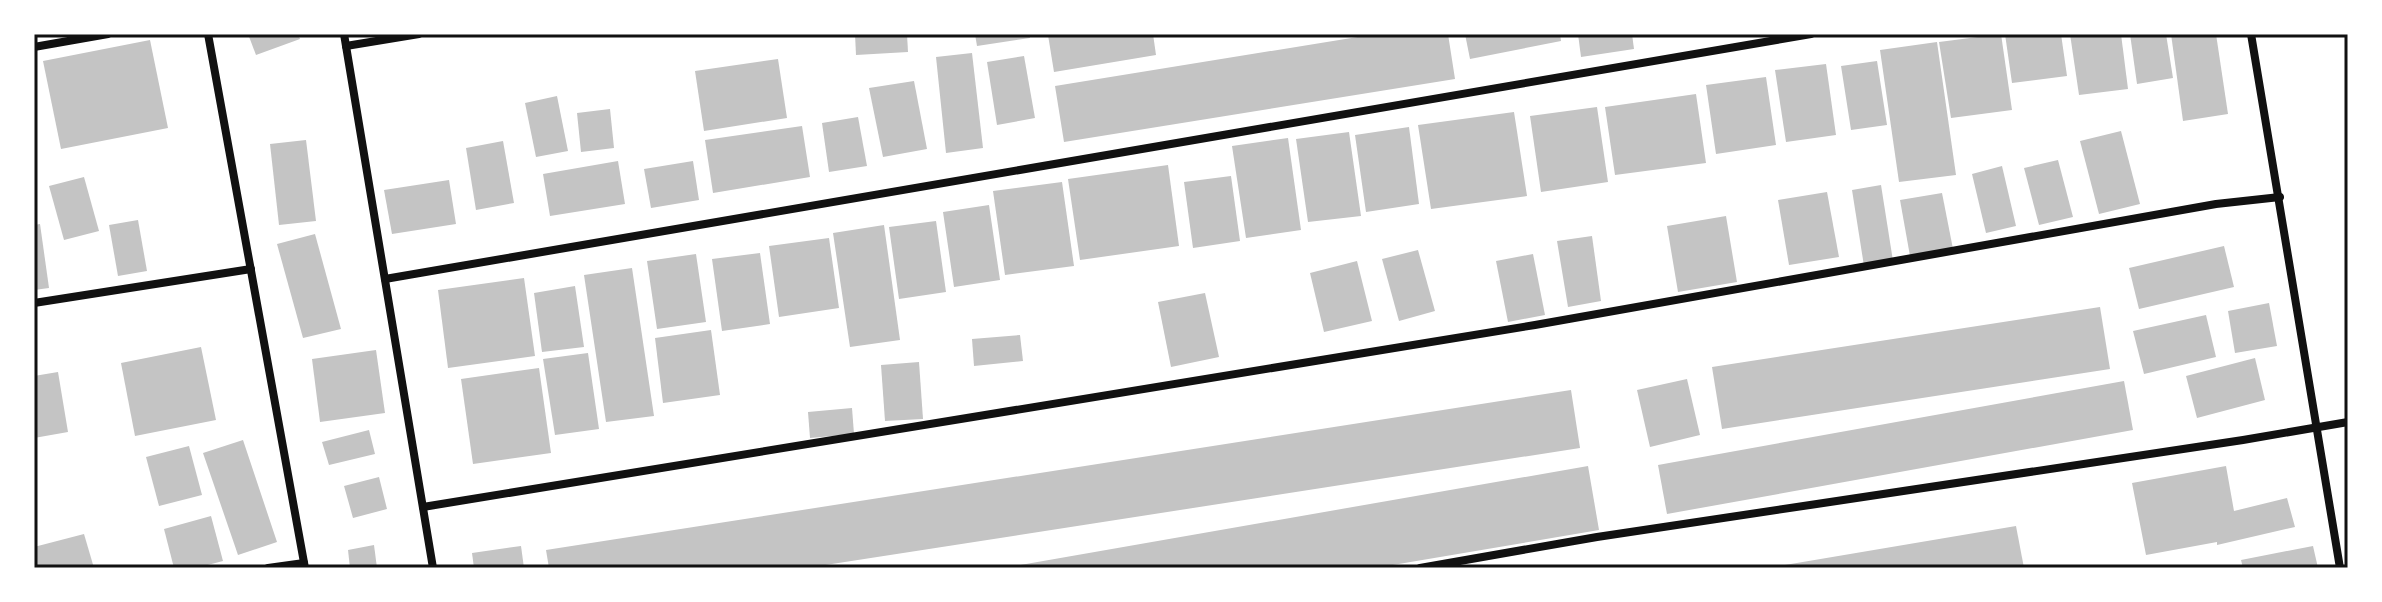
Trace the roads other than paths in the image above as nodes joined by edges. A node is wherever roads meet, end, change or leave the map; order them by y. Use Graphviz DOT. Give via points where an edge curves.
graph roads {
  1 [pos="108,34"];
  2 [pos="208,34"];
  3 [pos="344,34"];
  4 [pos="419,34"];
  5 [pos="1811,34"];
  6 [pos="2251,34"];
  7 [pos="346,46"];
  8 [pos="34,47"];
  9 [pos="2280,197"];
  10 [pos="251,269"];
  11 [pos="385,279"];
  12 [pos="34,303"];
  13 [pos="2348,422"];
  14 [pos="2316,428"];
  15 [pos="423,507"];
  16 [pos="304,565"];
  17 [pos="268,568"];
  18 [pos="433,568"];
  19 [pos="1420,568"];
  20 [pos="2340,568"];
  1 -- 8 [label="street"];
  2 -- 10 [label="street"];
  3 -- 7 [label="street"];
  4 -- 7 [label="street"];
  5 -- 11 [label="street"];
  6 -- 9 [label="street"];
  7 -- 11 [label="street"];
  9 -- 14 [label="street"];
  9 -- 15 [label="street"];
  10 -- 12 [label="street"];
  10 -- 16 [label="street"];
  11 -- 15 [label="street"];
  13 -- 14 [label="street"];
  14 -- 19 [label="street"];
  14 -- 20 [label="street"];
  15 -- 18 [label="street"];
  16 -- 17 [label="street"];
}
